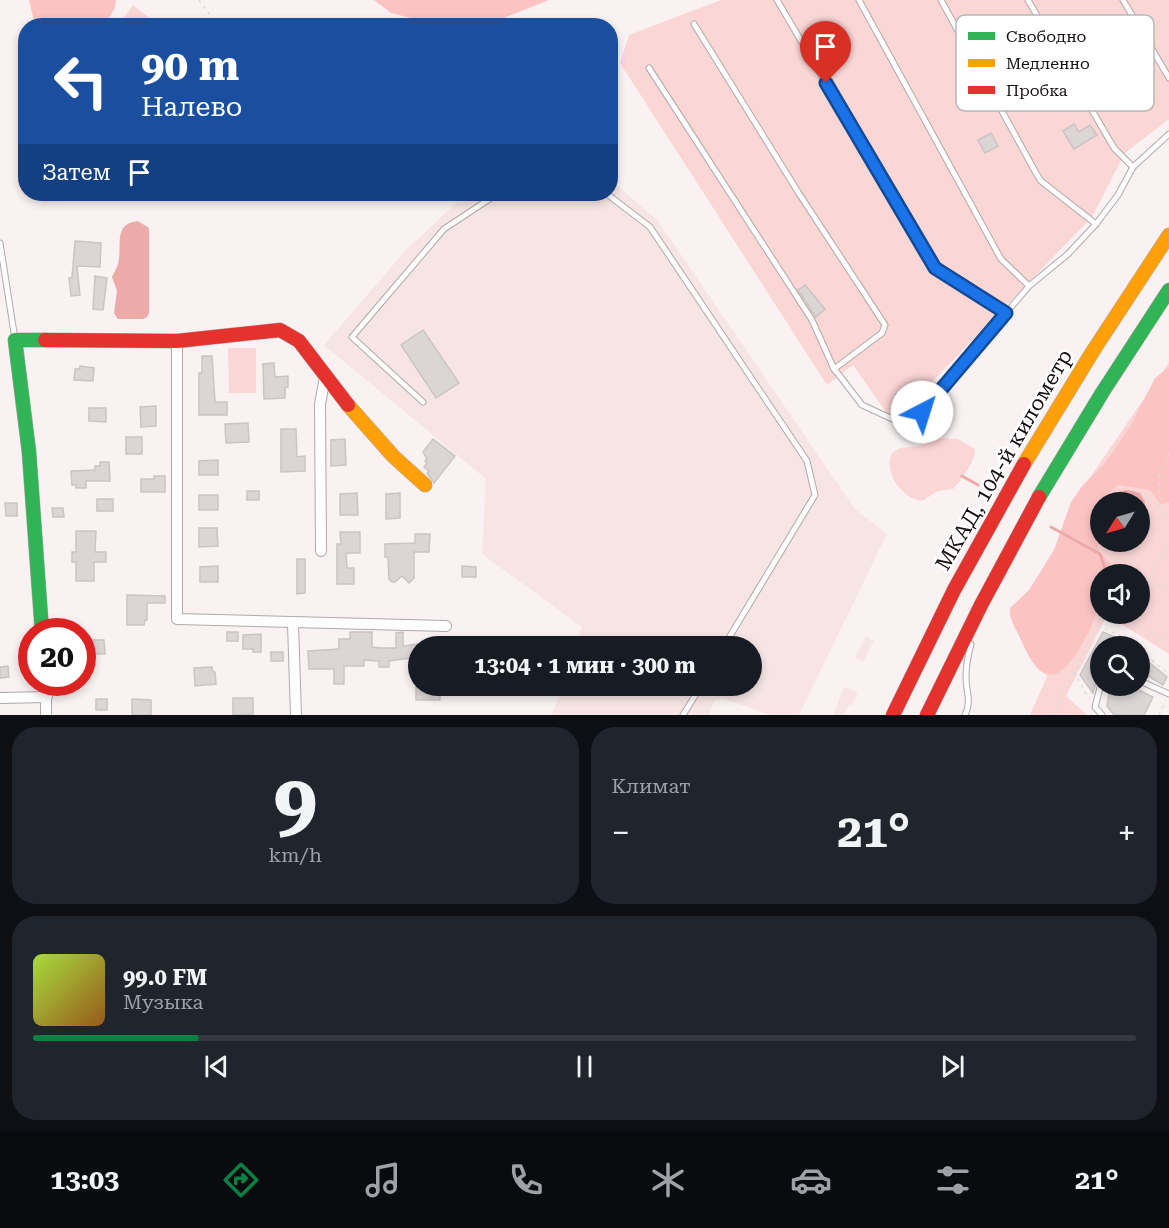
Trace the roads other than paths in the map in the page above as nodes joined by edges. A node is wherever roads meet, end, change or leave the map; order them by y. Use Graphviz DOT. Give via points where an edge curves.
graph roads {
  1 [pos="777,0"];
  2 [pos="859,0"];
  3 [pos="941,0"];
  4 [pos="1028,0"];
  5 [pos="1124,0"];
  6 [pos="1037,15"];
  7 [pos="1133,15"];
  8 [pos="694,24"];
  9 [pos="956,27"];
  10 [pos="1154,52"];
  11 [pos="649,68"];
  12 [pos="1169,78"];
  13 [pos="1002,111"];
  14 [pos="1092,111"];
  15 [pos="1169,134"];
  16 [pos="1133,166"];
  17 [pos="486,201"];
  18 [pos="617,201"];
  19 [pos="1096,224"];
  20 [pos="1169,235"];
  21 [pos="0,243"];
  22 [pos="1029,286"];
  23 [pos="1169,290"];
  24 [pos="1006,313"];
  25 [pos="15,340"];
  26 [pos="177,341"];
  27 [pos="834,369"];
  28 [pos="325,377"];
  29 [pos="423,402"];
  30 [pos="425,485"];
  31 [pos="321,551"];
  32 [pos="981,603"];
  33 [pos="41,618"];
  34 [pos="293,624"];
  35 [pos="446,626"];
  36 [pos="730,636"];
  37 [pos="1150,685"];
  38 [pos="1169,694"];
  39 [pos="695,696"];
  40 [pos="1098,696"];
  41 [pos="47,697"];
  42 [pos="0,698"];
  43 [pos="893,711"];
  44 [pos="46,715"];
  45 [pos="296,715"];
  46 [pos="683,715"];
  47 [pos="927,715"];
  48 [pos="965,715"];
  49 [pos="1102,715"];
  1 -- 24 [label="lane" via="935,268"];
  2 -- 22 [label="lane" via="1001,259"];
  3 -- 9 [label="lane"];
  4 -- 6 [label="lane"];
  5 -- 7 [label="lane"];
  8 -- 27 [label="lane" via="885,325 882,333"];
  10 -- 12 [label="lane"];
  11 -- 27 [label="lane" via="812,320"];
  13 -- 19 [label="lane" via="1041,181"];
  14 -- 16 [label="lane" via="1114,148"];
  15 -- 16 [label="lane"];
  16 -- 19 [label="lane"];
  17 -- 29 [label="lane" via="444,229 352,337"];
  18 -- 36 [label="lane" via="650,227 807,461 814,495"];
  19 -- 22 [label="lane" via="1068,254"];
  20 -- 43 [label="main road, МКАД, 104-й километр" via="1071,384 999,504"];
  21 -- 25 [label="lane"];
  22 -- 24 [label="lane"];
  23 -- 32 [label="main road" via="1085,420"];
  24 -- 27 [label="lane" via="913,420 899,422 862,405"];
  25 -- 26 [label="main road"];
  25 -- 33 [label="main road"];
  26 -- 28 [label="main road" via="280,330 299,341"];
  26 -- 34 [label="street" via="177,620"];
  28 -- 30 [label="main road" via="393,456"];
  28 -- 31 [label="street" via="320,404"];
  32 -- 47 [label="main road"];
  32 -- 48 [label="lane" via="967,661 970,705"];
  34 -- 35 [label="street"];
  34 -- 45 [label="street"];
  37 -- 38 [label="lane"];
  39 -- 46 [label="lane"];
  40 -- 49 [label="lane" via="1095,707"];
  41 -- 42 [label="street"];
  41 -- 44 [label="street"];
}
